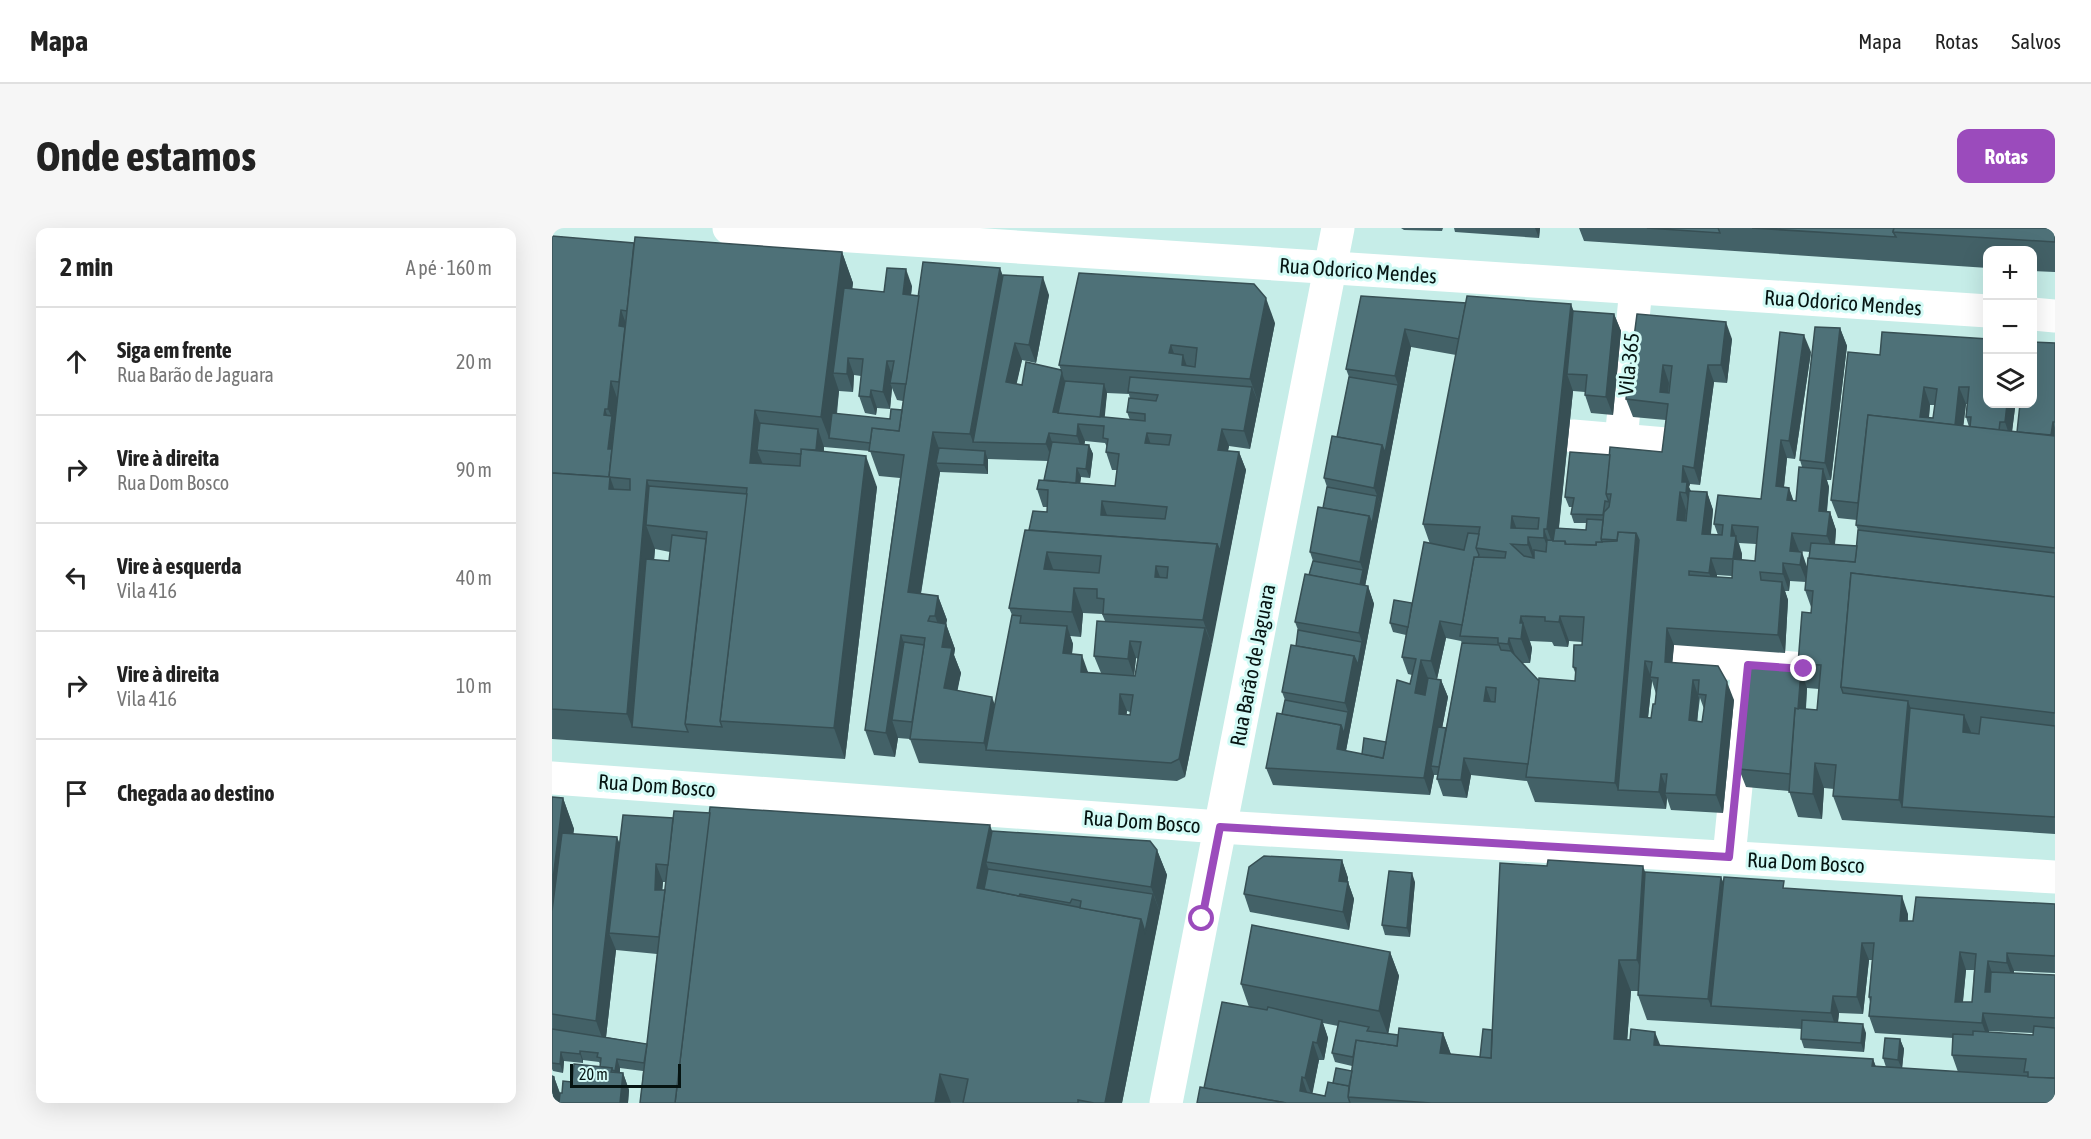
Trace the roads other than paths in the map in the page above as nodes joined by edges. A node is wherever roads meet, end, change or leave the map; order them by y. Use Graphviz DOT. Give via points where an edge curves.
graph roads {
  1 [pos="729,228"];
  2 [pos="1338,228"];
  3 [pos="1330,268"];
  4 [pos="1636,288"];
  5 [pos="1983,311"];
  6 [pos="2037,314"];
  7 [pos="2055,316"];
  8 [pos="1573,436"];
  9 [pos="1620,440"];
  10 [pos="1666,444"];
  11 [pos="1675,659"];
  12 [pos="1748,665"];
  13 [pos="1804,669"];
  14 [pos="552,778"];
  15 [pos="1220,827"];
  16 [pos="1729,857"];
  17 [pos="2055,877"];
  18 [pos="1166,1103"];
  1 -- 3 [label="street, Rua Odorico Mendes"];
  2 -- 3 [label="street, Rua Barão de Jaguara"];
  3 -- 4 [label="street, Rua Odorico Mendes"];
  3 -- 15 [label="street, Rua Barão de Jaguara"];
  4 -- 5 [label="street, Rua Odorico Mendes"];
  4 -- 9 [label="street, Vila 365"];
  6 -- 7 [label="street"];
  8 -- 9 [label="street"];
  9 -- 10 [label="street"];
  11 -- 12 [label="street"];
  12 -- 13 [label="street"];
  12 -- 16 [label="street"];
  14 -- 15 [label="street, Rua Dom Bosco"];
  15 -- 16 [label="street, Rua Dom Bosco"];
  15 -- 18 [label="street, Rua Barão de Jaguara"];
  16 -- 17 [label="street, Rua Dom Bosco"];
}
